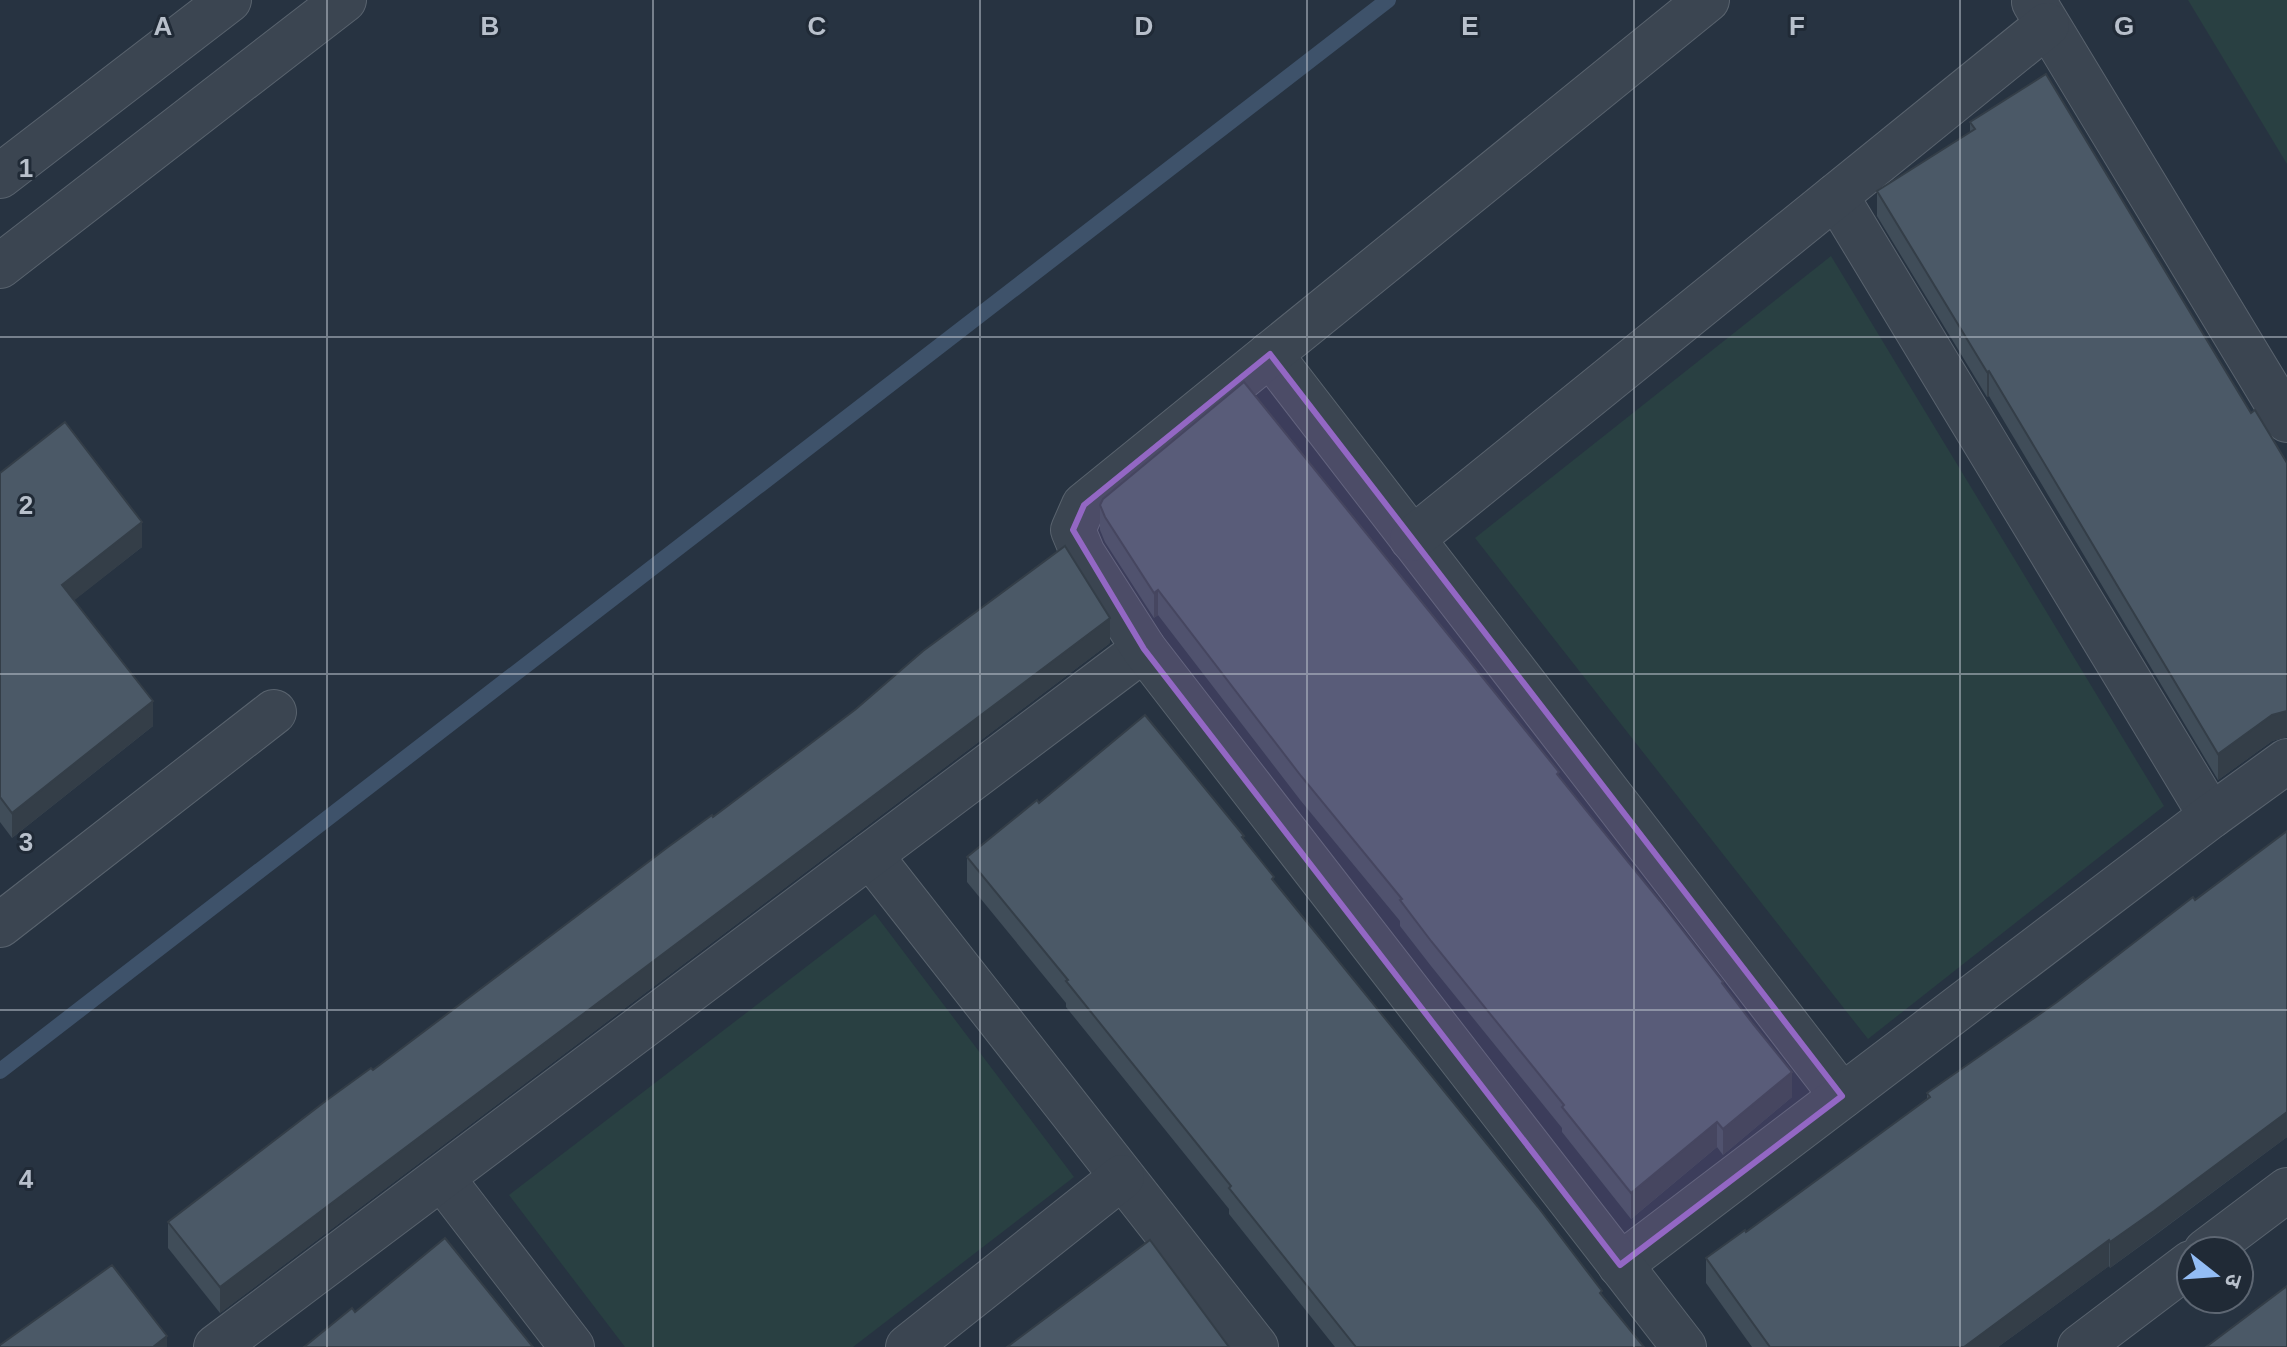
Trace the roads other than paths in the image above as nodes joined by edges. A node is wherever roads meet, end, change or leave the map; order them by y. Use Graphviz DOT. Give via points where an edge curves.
graph roads {
  1 [pos="229,0"];
  2 [pos="344,0"];
  3 [pos="1707,0"];
  4 [pos="2040,12"];
  5 [pos="0,176"];
  6 [pos="1836,196"];
  7 [pos="0,266"];
  8 [pos="1270,354"];
  9 [pos="2287,420"];
  10 [pos="1412,539"];
  11 [pos="1144,649"];
  12 [pos="274,712"];
  13 [pos="2287,761"];
  14 [pos="2211,816"];
  15 [pos="870,855"];
  16 [pos="0,925"];
  17 [pos="1842,1096"];
  18 [pos="1122,1177"];
  19 [pos="442,1178"];
  20 [pos="2287,1190"];
  21 [pos="2227,1235"];
  22 [pos="1620,1265"];
  23 [pos="2175,1275"];
  24 [pos="216,1347"];
  25 [pos="572,1347"];
  26 [pos="908,1347"];
  27 [pos="1256,1347"];
  28 [pos="1684,1347"];
  29 [pos="2080,1347"];
  1 -- 5 [label="street"];
  2 -- 7 [label="street"];
  3 -- 8 [label="street"];
  4 -- 6 [label="street"];
  4 -- 9 [label="street"];
  6 -- 10 [label="street"];
  6 -- 14 [label="street"];
  8 -- 10 [label="street"];
  8 -- 11 [label="street" via="1084,505 1073,530"];
  10 -- 17 [label="street"];
  11 -- 15 [label="street"];
  11 -- 22 [label="street"];
  12 -- 16 [label="street"];
  13 -- 14 [label="street"];
  14 -- 17 [label="street"];
  15 -- 18 [label="street"];
  15 -- 19 [label="street"];
  17 -- 22 [label="street"];
  18 -- 26 [label="street"];
  18 -- 27 [label="street"];
  19 -- 24 [label="street"];
  19 -- 25 [label="street"];
  20 -- 21 [label="street"];
  22 -- 28 [label="street"];
  23 -- 29 [label="street"];
}
